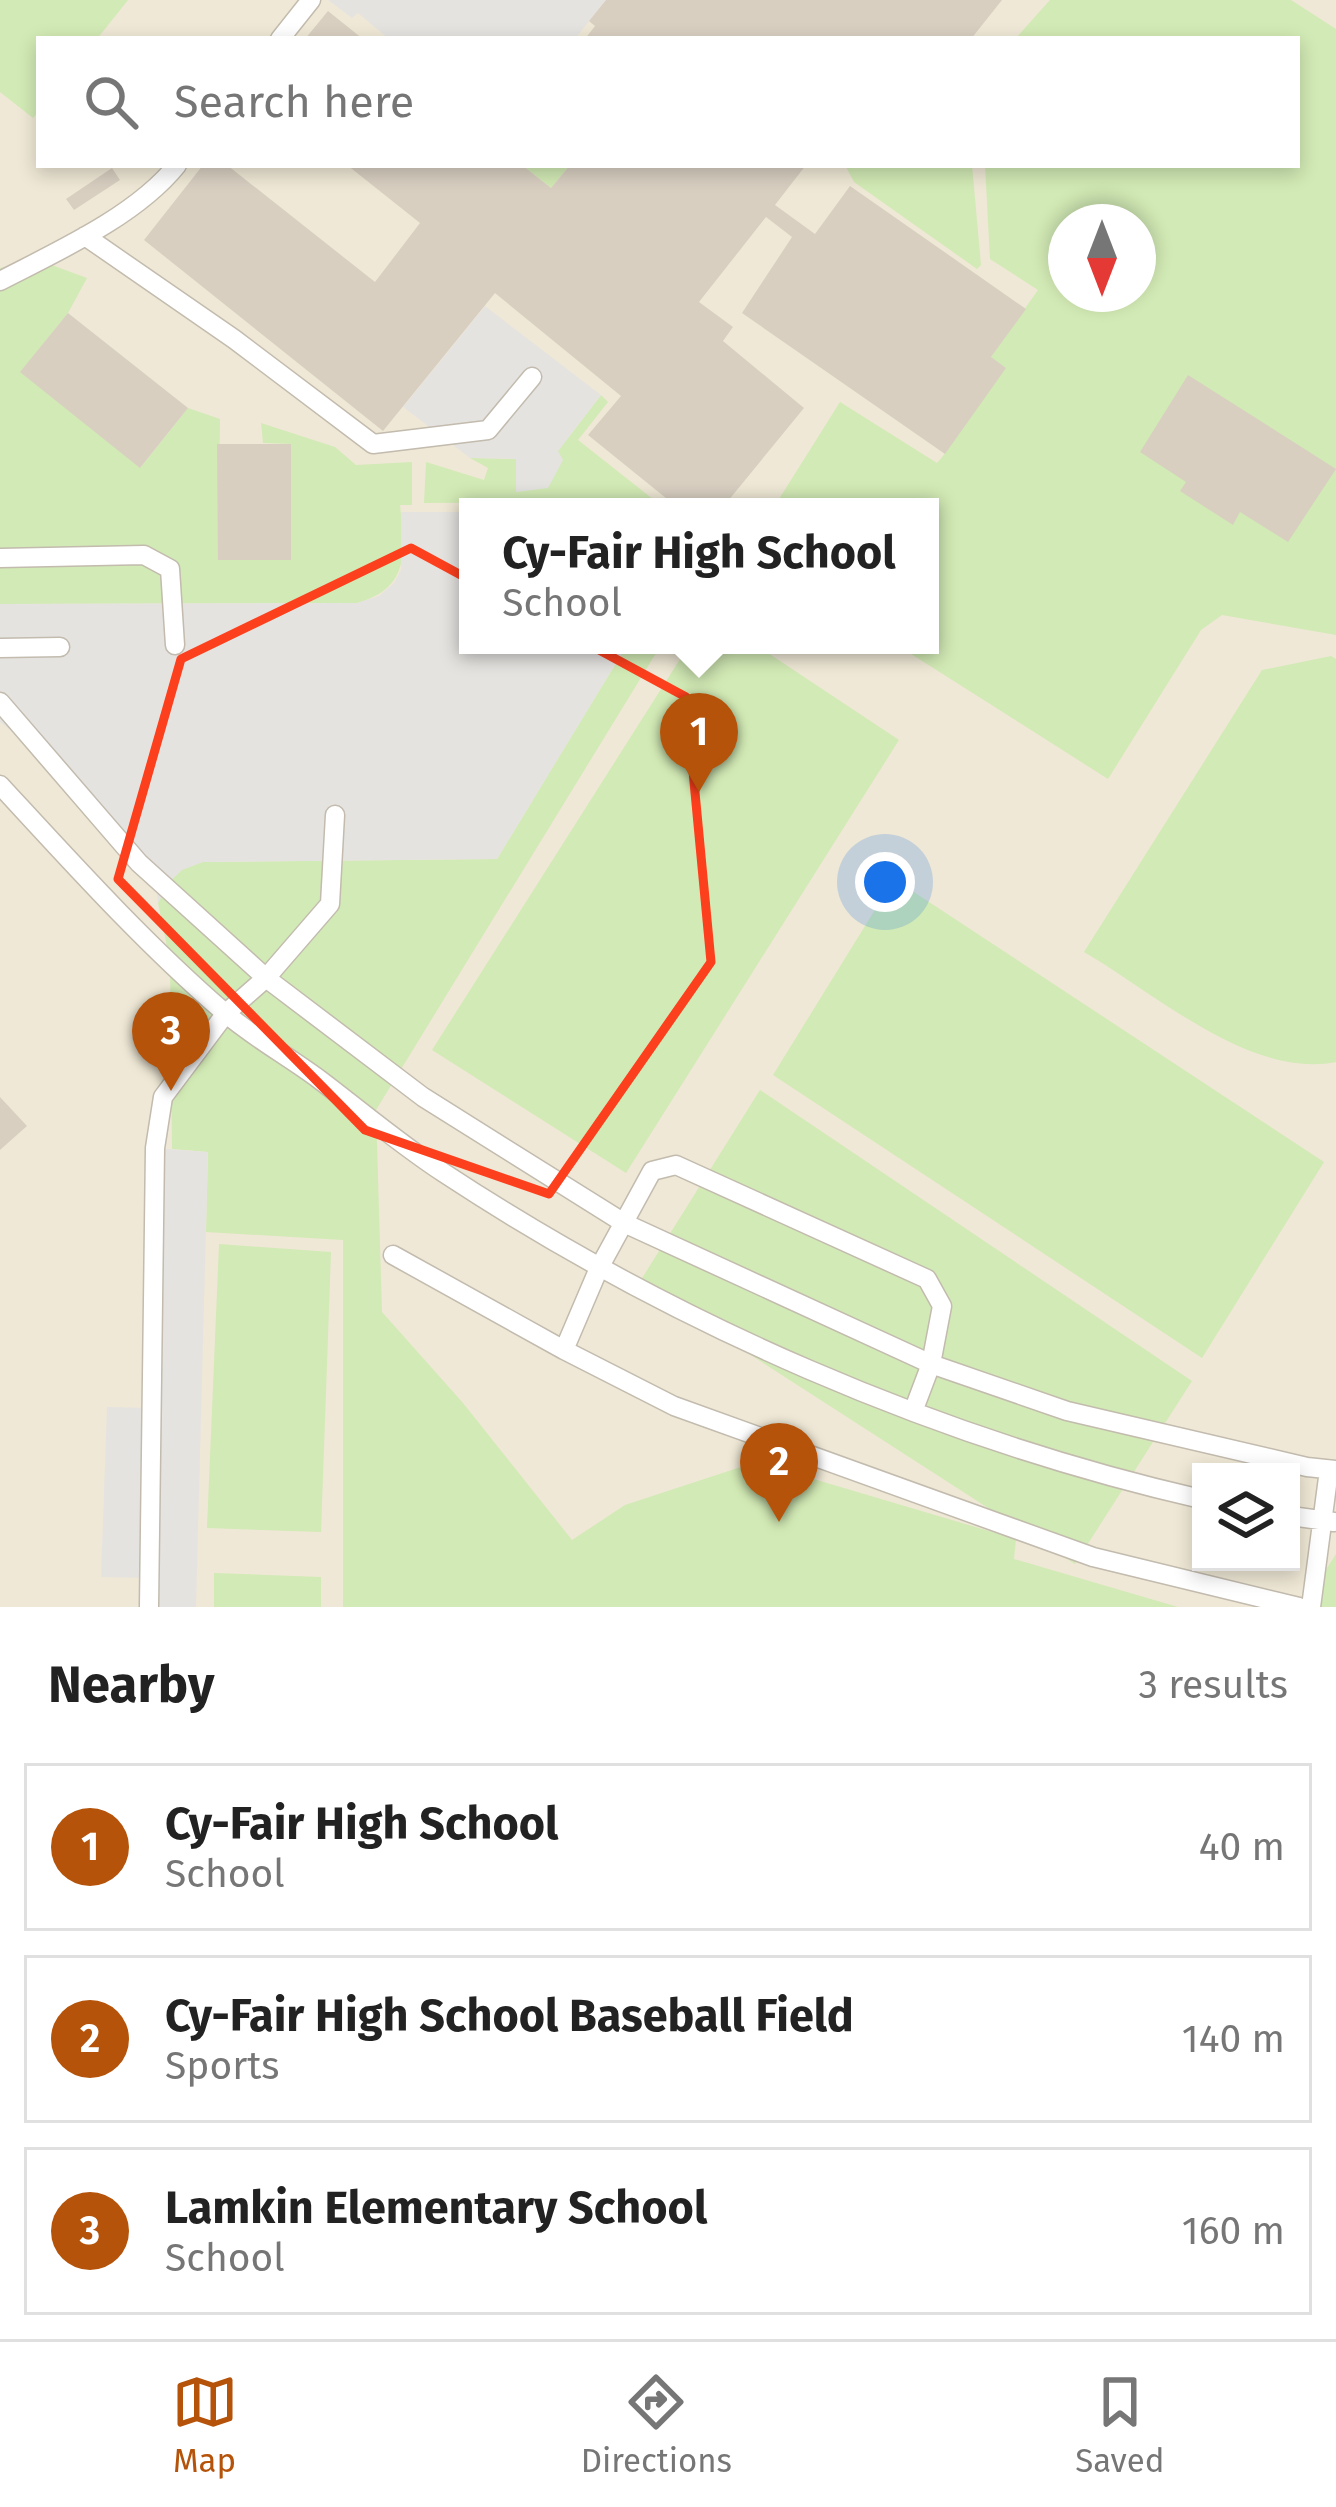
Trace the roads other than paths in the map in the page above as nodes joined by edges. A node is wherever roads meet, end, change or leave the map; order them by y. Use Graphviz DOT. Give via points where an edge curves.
graph roads {
  1 [pos="311,0"];
  2 [pos="282,36"];
  3 [pos="175,168"];
  4 [pos="86,236"];
  5 [pos="0,281"];
  6 [pos="532,377"];
  7 [pos="0,558"];
  8 [pos="176,645"];
  9 [pos="60,647"];
  10 [pos="0,648"];
  11 [pos="0,702"];
  12 [pos="0,785"];
  13 [pos="334,815"];
  14 [pos="266,978"];
  15 [pos="226,1013"];
  16 [pos="623,1223"];
  17 [pos="393,1255"];
  18 [pos="598,1268"];
  19 [pos="564,1350"];
  20 [pos="932,1364"];
  21 [pos="914,1409"];
  22 [pos="1332,1470"];
  23 [pos="1192,1496"];
  24 [pos="1300,1517"];
  25 [pos="1330,1521"];
  26 [pos="149,1607"];
  27 [pos="1298,1607"];
  28 [pos="1311,1607"];
  1 -- 2 [label="lane"];
  3 -- 4 [label="lane"];
  4 -- 5 [label="lane"];
  4 -- 6 [label="lane" via="373,444 488,430"];
  7 -- 8 [label="lane" via="144,555 170,569"];
  9 -- 10 [label="lane"];
  11 -- 14 [label="lane" via="139,863"];
  12 -- 15 [label="lane"];
  13 -- 14 [label="lane" via="330,904"];
  14 -- 15 [label="lane"];
  14 -- 16 [label="lane" via="423,1097"];
  15 -- 18 [label="lane" via="441,1172"];
  15 -- 26 [label="lane" via="163,1097 154,1148"];
  16 -- 18 [label="lane"];
  16 -- 20 [label="lane"];
  16 -- 20 [label="lane" via="652,1171 676,1165 927,1279 942,1306"];
  17 -- 19 [label="lane"];
  18 -- 19 [label="lane"];
  18 -- 21 [label="lane" via="816,1372"];
  19 -- 27 [label="lane" via="674,1406 1094,1557"];
  20 -- 21 [label="lane"];
  20 -- 22 [label="lane" via="1067,1411"];
  21 -- 23 [label="lane"];
  22 -- 25 [label="lane"];
  24 -- 25 [label="lane"];
  25 -- 28 [label="lane"];
}
